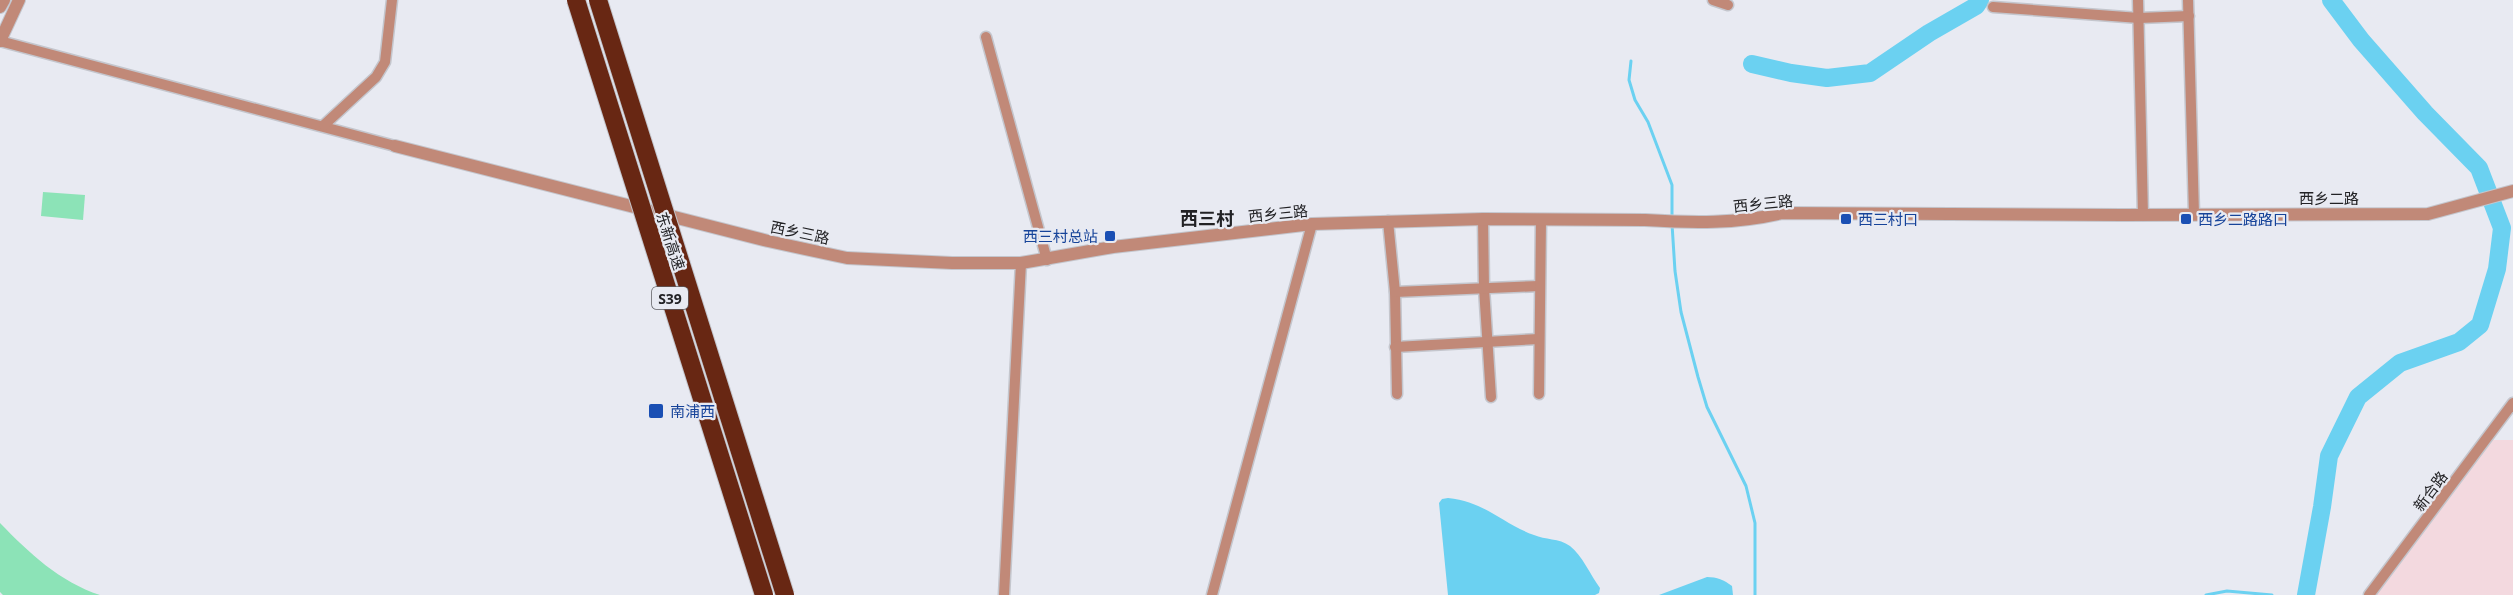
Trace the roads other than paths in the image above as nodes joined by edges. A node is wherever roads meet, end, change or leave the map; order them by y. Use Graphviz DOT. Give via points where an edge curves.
graph roads {
  1 [pos="4,0"];
  2 [pos="19,0"];
  3 [pos="392,0"];
  4 [pos="576,0"];
  5 [pos="598,0"];
  6 [pos="1713,0"];
  7 [pos="2138,0"];
  8 [pos="2188,0"];
  9 [pos="1728,5"];
  10 [pos="1993,7"];
  11 [pos="0,8"];
  12 [pos="2189,16"];
  13 [pos="2139,18"];
  14 [pos="986,37"];
  15 [pos="0,41"];
  16 [pos="324,125"];
  17 [pos="395,146"];
  18 [pos="2512,191"];
  19 [pos="2194,214"];
  20 [pos="2143,215"];
  21 [pos="1483,219"];
  22 [pos="1541,220"];
  23 [pos="1388,221"];
  24 [pos="1312,225"];
  25 [pos="1047,260"];
  26 [pos="1021,263"];
  27 [pos="1539,286"];
  28 [pos="1484,288"];
  29 [pos="1395,292"];
  30 [pos="1539,339"];
  31 [pos="1488,342"];
  32 [pos="1395,347"];
  33 [pos="1397,394"];
  34 [pos="1539,394"];
  35 [pos="1491,397"];
  36 [pos="2513,403"];
  37 [pos="764,595"];
  38 [pos="785,595"];
  39 [pos="1004,595"];
  40 [pos="1212,595"];
  41 [pos="2369,595"];
  1 -- 11 [label="street"];
  2 -- 15 [label="street"];
  3 -- 16 [label="street" via="385,62 376,77"];
  4 -- 37 [label="highway, 东新高速 / S39, bridge"];
  5 -- 38 [label="highway, 东新高速 / S39, bridge"];
  6 -- 9 [label="street"];
  7 -- 13 [label="street"];
  8 -- 12 [label="street"];
  10 -- 13 [label="street"];
  12 -- 13 [label="street"];
  12 -- 19 [label="street"];
  13 -- 20 [label="street"];
  14 -- 25 [label="street"];
  15 -- 16 [label="street"];
  16 -- 17 [label="street"];
  17 -- 26 [label="street, 西乡三路" via="847,258"];
  18 -- 19 [label="street, 西乡二路" via="2428,214"];
  19 -- 20 [label="street, 西乡二路"];
  20 -- 22 [label="street, 西乡三路" via="1782,213 1750,221"];
  21 -- 22 [label="street, 西乡三路"];
  21 -- 23 [label="street, 西乡三路"];
  21 -- 28 [label="street"];
  22 -- 27 [label="street"];
  23 -- 24 [label="street, 西乡三路"];
  23 -- 29 [label="street"];
  24 -- 25 [label="street, 西乡三路" via="1113,247"];
  24 -- 40 [label="street"];
  25 -- 26 [label="street, 西乡三路"];
  26 -- 39 [label="street"];
  27 -- 28 [label="street"];
  27 -- 30 [label="street"];
  28 -- 29 [label="street"];
  28 -- 31 [label="street"];
  29 -- 32 [label="street"];
  30 -- 31 [label="street"];
  30 -- 34 [label="street"];
  31 -- 32 [label="street"];
  31 -- 35 [label="street"];
  32 -- 33 [label="street"];
  36 -- 41 [label="street, 新合路"];
}
